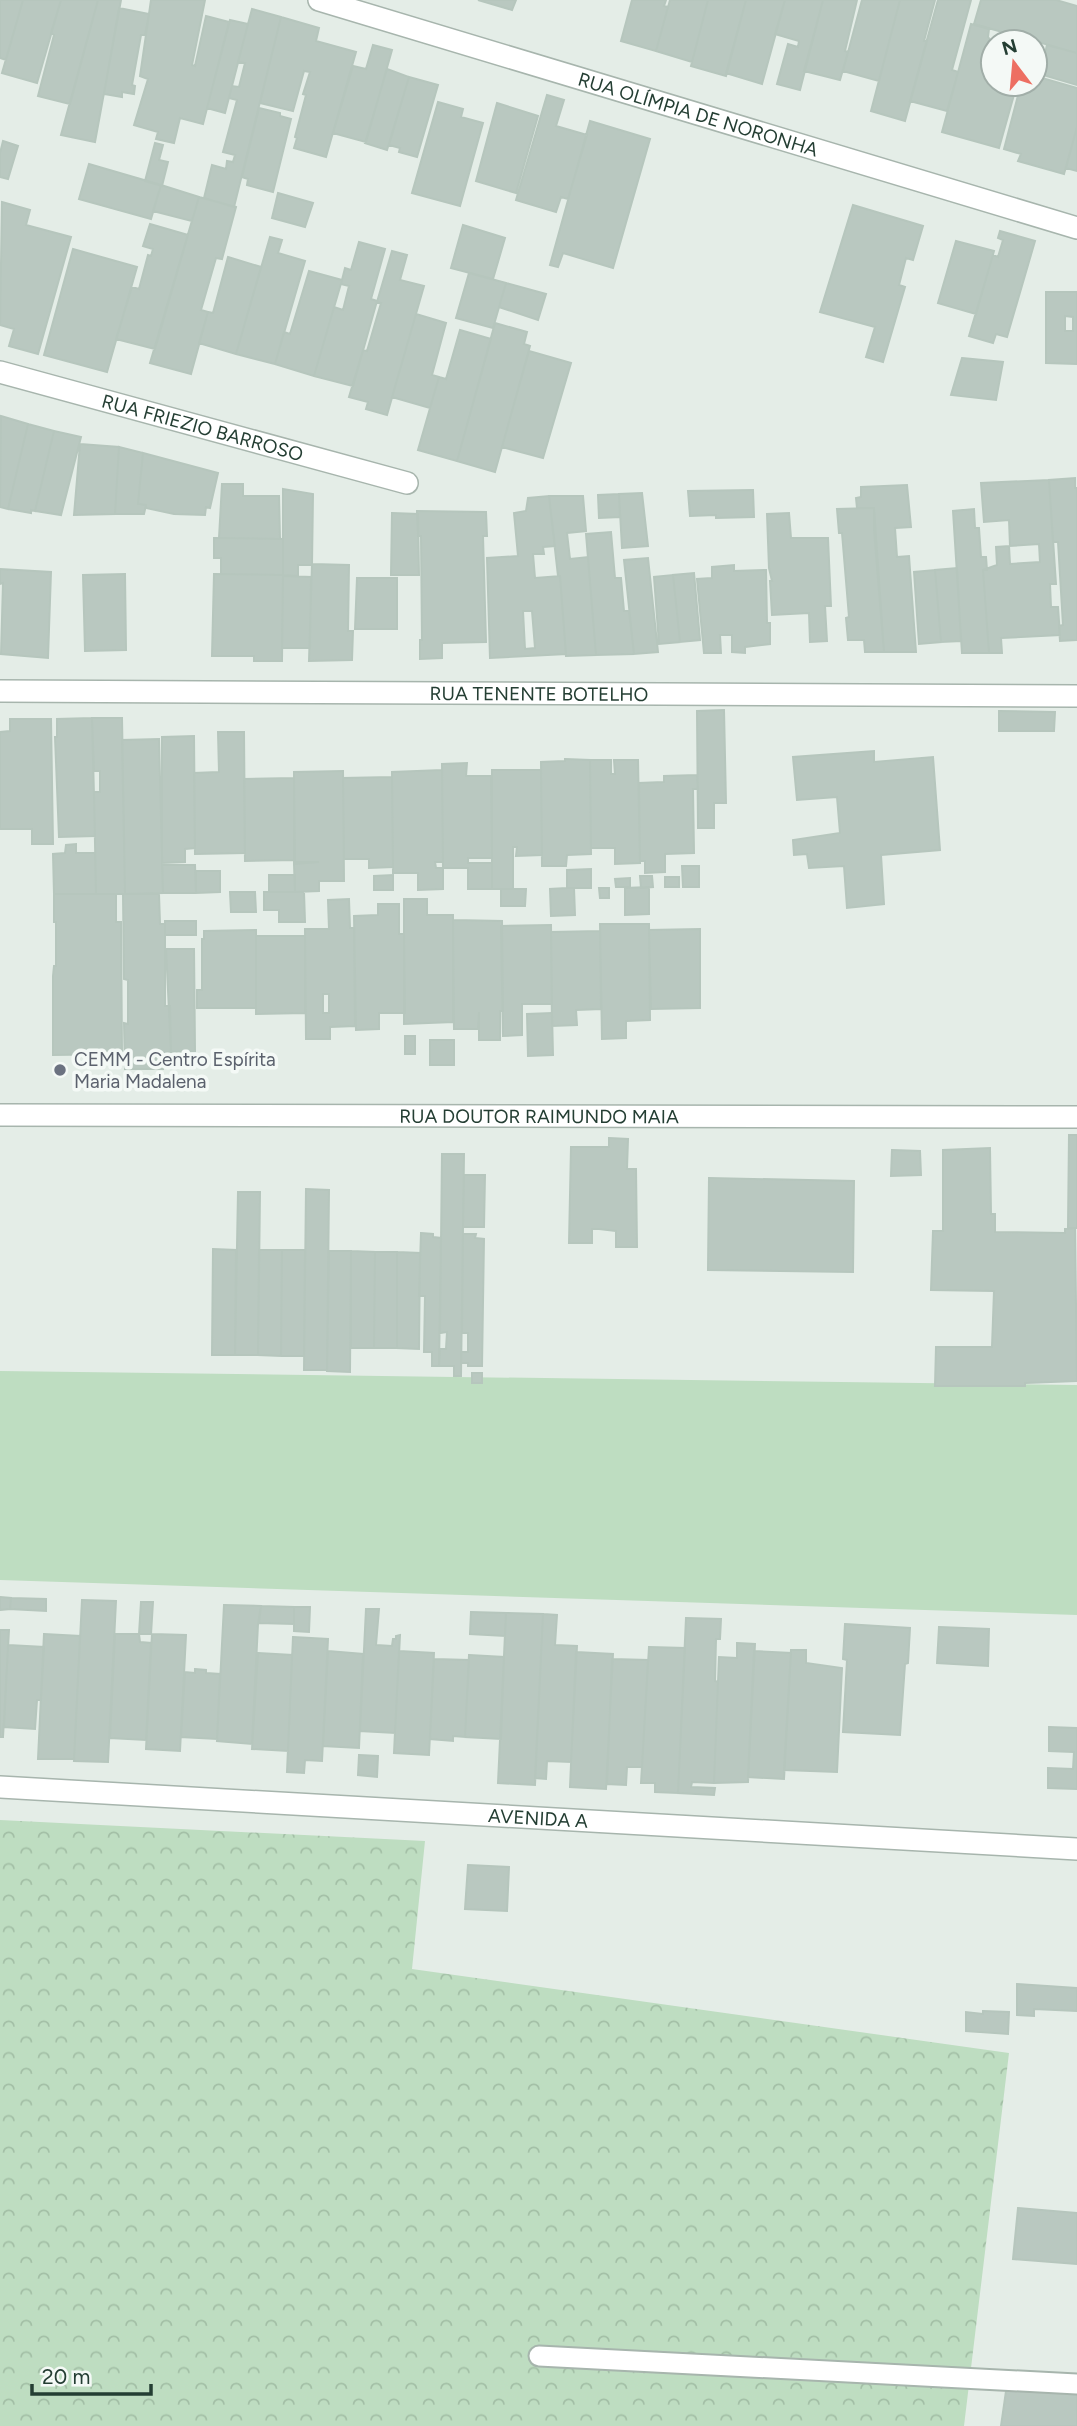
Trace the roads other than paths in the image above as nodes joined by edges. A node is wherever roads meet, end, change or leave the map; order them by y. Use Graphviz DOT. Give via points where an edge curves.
graph roads {
  1 [pos="319,0"];
  2 [pos="1077,229"];
  3 [pos="0,372"];
  4 [pos="407,483"];
  5 [pos="0,691"];
  6 [pos="1077,696"];
  7 [pos="0,1115"];
  8 [pos="1077,1117"];
  9 [pos="0,1787"];
  10 [pos="1077,1849"];
  11 [pos="539,2356"];
  12 [pos="1077,2384"];
  1 -- 2 [label="street, RUA OLÍMPIA DE NORONHA"];
  3 -- 4 [label="street, RUA FRIEZIO BARROSO"];
  5 -- 6 [label="street, RUA TENENTE BOTELHO"];
  7 -- 8 [label="street, RUA DOUTOR RAIMUNDO MAIA"];
  9 -- 10 [label="street, AVENIDA A"];
  11 -- 12 [label="lane"];
}
